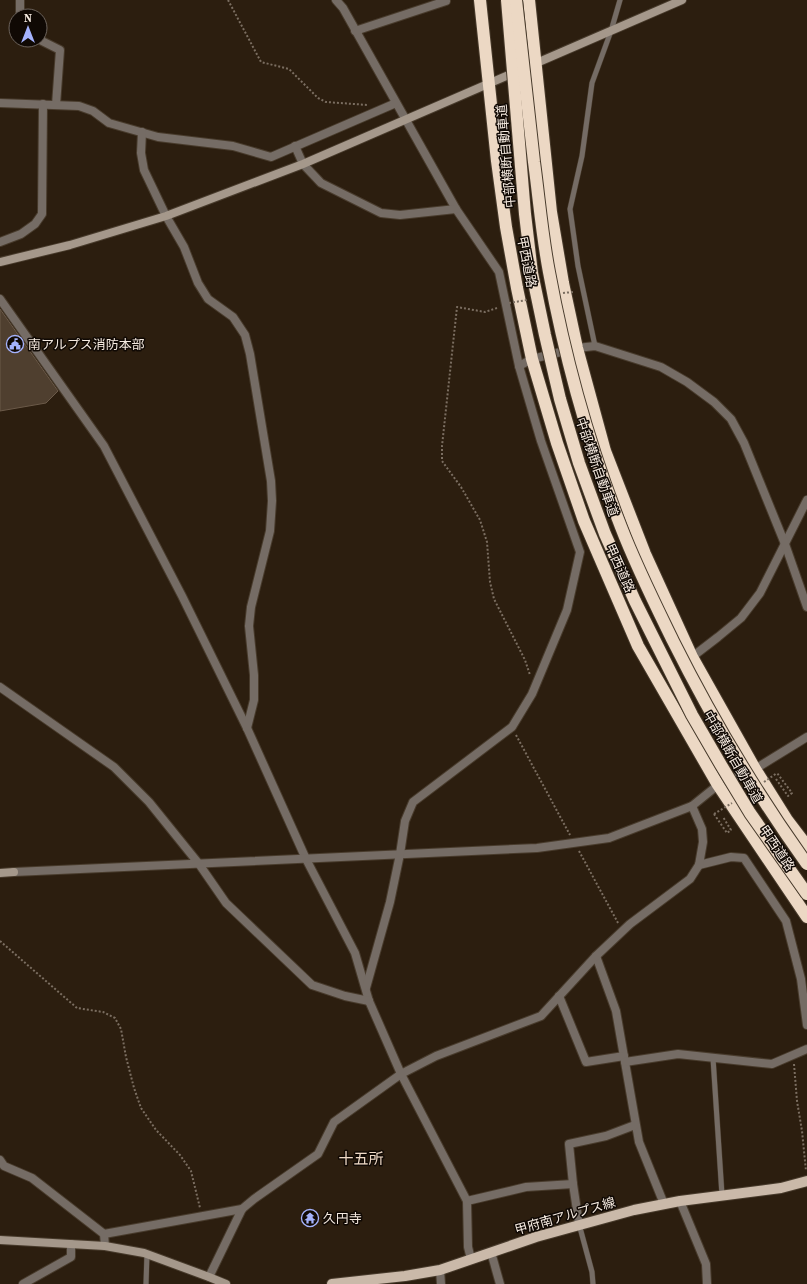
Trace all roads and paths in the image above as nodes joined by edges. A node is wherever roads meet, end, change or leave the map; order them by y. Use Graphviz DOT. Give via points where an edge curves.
graph roads {
  1 [pos="228,0"];
  2 [pos="336,0"];
  3 [pos="446,0"];
  4 [pos="480,0"];
  5 [pos="507,0"];
  6 [pos="516,0"];
  7 [pos="529,0"];
  8 [pos="620,0"];
  9 [pos="682,0"];
  10 [pos="356,31"];
  11 [pos="611,31"];
  12 [pos="48,44"];
  13 [pos="536,64"];
  14 [pos="488,85"];
  15 [pos="0,103"];
  16 [pos="43,104"];
  17 [pos="56,105"];
  18 [pos="393,105"];
  19 [pos="406,120"];
  20 [pos="142,132"];
  21 [pos="295,146"];
  22 [pos="303,164"];
  23 [pos="456,209"];
  24 [pos="166,216"];
  25 [pos="0,242"];
  26 [pos="0,262"];
  27 [pos="0,299"];
  28 [pos="506,304"];
  29 [pos="595,346"];
  30 [pos="577,348"];
  31 [pos="532,359"];
  32 [pos="519,366"];
  33 [pos="807,500"];
  34 [pos="785,544"];
  35 [pos="807,606"];
  36 [pos="692,657"];
  37 [pos="0,687"];
  38 [pos="535,687"];
  39 [pos="512,727"];
  40 [pos="247,728"];
  41 [pos="807,737"];
  42 [pos="755,769"];
  43 [pos="777,774"];
  44 [pos="776,779"];
  45 [pos="718,785"];
  46 [pos="692,806"];
  47 [pos="714,814"];
  48 [pos="723,817"];
  49 [pos="574,844"];
  50 [pos="806,844"];
  51 [pos="400,854"];
  52 [pos="306,859"];
  53 [pos="199,864"];
  54 [pos="807,864"];
  55 [pos="699,865"];
  56 [pos="0,873"];
  57 [pos="807,894"];
  58 [pos="807,918"];
  59 [pos="622,932"];
  60 [pos="0,941"];
  61 [pos="596,956"];
  62 [pos="366,988"];
  63 [pos="559,996"];
  64 [pos="369,1001"];
  65 [pos="807,1026"];
  66 [pos="807,1049"];
  67 [pos="794,1055"];
  68 [pos="713,1058"];
  69 [pos="625,1059"];
  70 [pos="401,1074"];
  71 [pos="635,1124"];
  72 [pos="0,1160"];
  73 [pos="807,1177"];
  74 [pos="573,1184"];
  75 [pos="722,1195"];
  76 [pos="467,1201"];
  77 [pos="680,1201"];
  78 [pos="664,1204"];
  79 [pos="242,1209"];
  80 [pos="203,1216"];
  81 [pos="579,1224"];
  82 [pos="104,1234"];
  83 [pos="0,1240"];
  84 [pos="71,1244"];
  85 [pos="105,1246"];
  86 [pos="491,1252"];
  87 [pos="147,1254"];
  88 [pos="471,1259"];
  89 [pos="440,1270"];
  90 [pos="210,1276"];
  91 [pos="358,1283"];
  92 [pos="24,1284"];
  93 [pos="146,1284"];
  94 [pos="226,1284"];
  95 [pos="332,1284"];
  96 [pos="442,1284"];
  97 [pos="500,1284"];
  98 [pos="593,1284"];
  99 [pos="707,1284"];
  1 -- 18 [label="path" via="261,62 288,70 318,98 326,102"];
  2 -- 10 [label="street"];
  3 -- 10 [label="street"];
  4 -- 14 [label="highway, 甲西道路"];
  5 -- 57 [label="highway, 中部横断自動車道, bridge" via="532,273 544,335 579,463 605,534 635,601 692,714 750,813"];
  6 -- 54 [label="highway, 中部横断自動車道, bridge" via="549,272 577,395 596,459 621,528 651,596 704,700 735,756"];
  7 -- 13 [label="highway, 甲西道路"];
  8 -- 11 [label="lane"];
  9 -- 11 [label="street"];
  10 -- 18 [label="street"];
  11 -- 13 [label="street"];
  11 -- 29 [label="lane" via="592,83 582,156 570,209 578,266"];
  12 -- 17 [label="street" via="60,50"];
  13 -- 14 [label="street"];
  13 -- 30 [label="highway, 甲西道路" via="551,212"];
  14 -- 19 [label="street"];
  14 -- 31 [label="highway, 甲西道路" via="506,227"];
  15 -- 16 [label="street"];
  16 -- 17 [label="street"];
  16 -- 25 [label="street" via="42,214 35,224 21,234"];
  17 -- 20 [label="street" via="79,106 93,111 109,123"];
  18 -- 19 [label="street"];
  18 -- 21 [label="street"];
  19 -- 22 [label="street"];
  19 -- 23 [label="street"];
  20 -- 21 [label="street" via="158,137 233,146 271,157"];
  20 -- 24 [label="street" via="141,153 144,170"];
  21 -- 22 [label="street"];
  22 -- 23 [label="street" via="321,183 381,213 400,214"];
  22 -- 24 [label="street"];
  23 -- 28 [label="street" via="499,272"];
  24 -- 26 [label="street"];
  24 -- 40 [label="street" via="184,247 198,284 208,299 233,317 245,335 271,480 270,530 251,607 249,626 253,649 254,700"];
  27 -- 40 [label="street" via="104,446"];
  28 -- 32 [label="street"];
  28 -- 38 [label="path" via="485,312 457,307 442,461 480,520 488,542 490,582 494,599 525,660"];
  29 -- 30 [label="street"];
  29 -- 34 [label="street" via="661,367 709,398 731,419 744,443"];
  30 -- 31 [label="street"];
  30 -- 36 [label="highway, 甲西道路" via="605,451 645,554"];
  31 -- 32 [label="street"];
  31 -- 45 [label="highway, 甲西道路" via="557,443 584,520 638,646"];
  32 -- 38 [label="street" via="541,441 580,552 567,610"];
  33 -- 34 [label="street"];
  34 -- 35 [label="street"];
  34 -- 36 [label="street" via="760,593 741,618"];
  36 -- 42 [label="highway, 甲西道路"];
  37 -- 53 [label="street" via="114,767 149,802"];
  38 -- 39 [label="street"];
  39 -- 49 [label="path"];
  39 -- 51 [label="street" via="413,802 405,821"];
  40 -- 52 [label="street"];
  41 -- 42 [label="street"];
  42 -- 45 [label="street"];
  42 -- 50 [label="highway, 甲西道路" via="787,820"];
  43 -- 44 [label="path" via="792,793 788,796"];
  45 -- 46 [label="street"];
  45 -- 58 [label="highway, 甲西道路"];
  46 -- 49 [label="street" via="609,838"];
  46 -- 55 [label="street" via="702,829 703,842"];
  47 -- 48 [label="path" via="727,833 731,830"];
  49 -- 51 [label="street"];
  49 -- 59 [label="path"];
  51 -- 52 [label="street"];
  51 -- 62 [label="street" via="390,902"];
  52 -- 53 [label="street"];
  52 -- 62 [label="street" via="355,953"];
  53 -- 56 [label="street"];
  53 -- 64 [label="street" via="226,903 312,985"];
  55 -- 59 [label="street" via="690,879"];
  55 -- 65 [label="street" via="731,857 744,858 786,921 801,979"];
  59 -- 61 [label="street"];
  60 -- 80 [label="path" via="78,1008 103,1012 115,1018 121,1029 126,1057 141,1108 156,1130 180,1154 190,1171"];
  61 -- 63 [label="street"];
  61 -- 69 [label="street" via="616,1011"];
  62 -- 64 [label="street"];
  63 -- 69 [label="street" via="586,1062"];
  63 -- 70 [label="street" via="542,1016 436,1056"];
  64 -- 70 [label="street"];
  66 -- 67 [label="street"];
  67 -- 68 [label="street" via="772,1064"];
  67 -- 73 [label="path"];
  68 -- 69 [label="street" via="678,1054"];
  68 -- 75 [label="lane"];
  69 -- 71 [label="street"];
  70 -- 76 [label="street"];
  70 -- 79 [label="street" via="334,1122 318,1154"];
  71 -- 74 [label="street" via="606,1136 570,1144"];
  71 -- 78 [label="street" via="639,1142"];
  72 -- 82 [label="street" via="4,1166 32,1178"];
  73 -- 75 [label="main road, 甲府南アルプス線" via="781,1188"];
  74 -- 76 [label="street" via="526,1187"];
  74 -- 81 [label="street"];
  75 -- 77 [label="main road, 甲府南アルプス線"];
  76 -- 88 [label="street" via="468,1247"];
  77 -- 78 [label="main road, 甲府南アルプス線"];
  77 -- 99 [label="street" via="706,1264"];
  78 -- 81 [label="main road, 甲府南アルプス線"];
  79 -- 80 [label="street"];
  79 -- 90 [label="street"];
  80 -- 82 [label="street"];
  81 -- 86 [label="main road, 甲府南アルプス線"];
  81 -- 98 [label="lane"];
  82 -- 85 [label="street"];
  83 -- 84 [label="street"];
  84 -- 85 [label="street"];
  84 -- 92 [label="street" via="71,1257"];
  85 -- 87 [label="street"];
  86 -- 88 [label="main road, 甲府南アルプス線"];
  86 -- 97 [label="street"];
  87 -- 90 [label="street"];
  87 -- 93 [label="lane"];
  88 -- 89 [label="main road, 甲府南アルプス線"];
  89 -- 91 [label="main road, 甲府南アルプス線"];
  89 -- 96 [label="street"];
  90 -- 94 [label="street"];
  91 -- 95 [label="main road, 甲府南アルプス線"];
}
